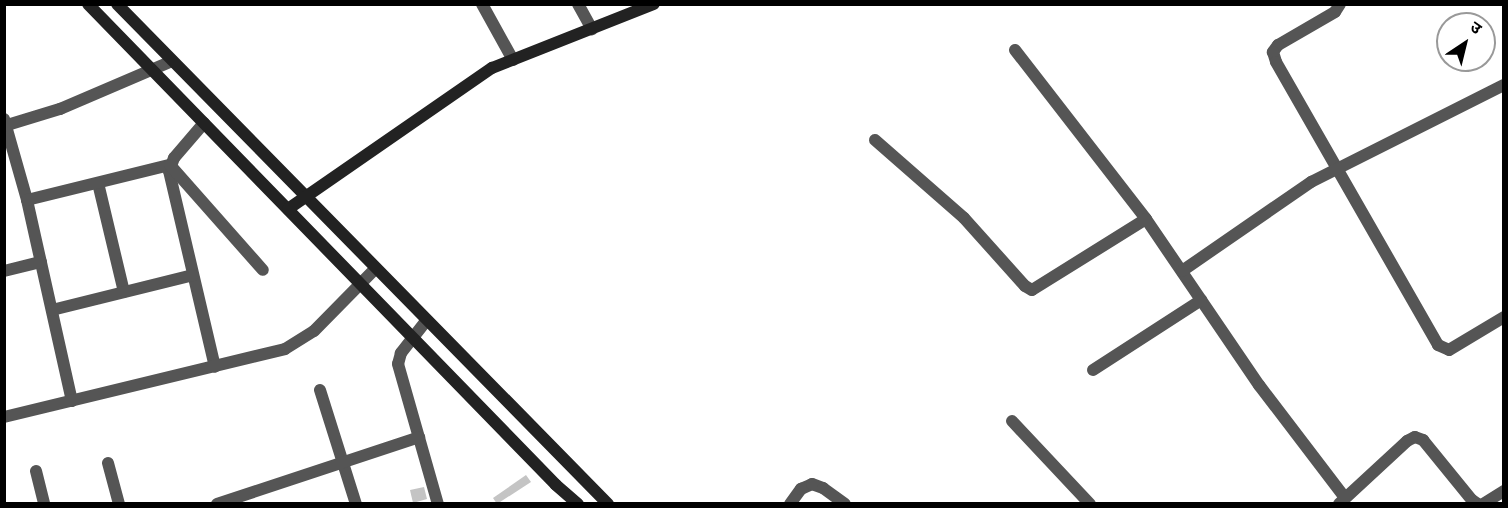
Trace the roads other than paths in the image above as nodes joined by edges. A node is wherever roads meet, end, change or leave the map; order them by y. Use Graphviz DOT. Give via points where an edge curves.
graph roads {
  1 [pos="88,4"];
  2 [pos="117,4"];
  3 [pos="482,4"];
  4 [pos="578,4"];
  5 [pos="654,4"];
  6 [pos="1340,4"];
  7 [pos="632,8"];
  8 [pos="592,29"];
  9 [pos="1014,50"];
  10 [pos="513,60"];
  11 [pos="172,62"];
  12 [pos="152,70"];
  13 [pos="1503,85"];
  14 [pos="204,123"];
  15 [pos="5,124"];
  16 [pos="875,140"];
  17 [pos="170,165"];
  18 [pos="1337,168"];
  19 [pos="98,183"];
  20 [pos="304,196"];
  21 [pos="27,200"];
  22 [pos="288,209"];
  23 [pos="1146,219"];
  24 [pos="41,262"];
  25 [pos="375,269"];
  26 [pos="263,270"];
  27 [pos="4,271"];
  28 [pos="1182,271"];
  29 [pos="193,275"];
  30 [pos="360,284"];
  31 [pos="124,292"];
  32 [pos="1201,300"];
  33 [pos="52,310"];
  34 [pos="1503,317"];
  35 [pos="426,321"];
  36 [pos="413,338"];
  37 [pos="215,367"];
  38 [pos="1093,370"];
  39 [pos="320,390"];
  40 [pos="72,401"];
  41 [pos="4,417"];
  42 [pos="1012,421"];
  43 [pos="419,436"];
  44 [pos="343,462"];
  45 [pos="108,464"];
  46 [pos="36,471"];
  47 [pos="1503,491"];
  48 [pos="1342,501"];
  49 [pos="44,504"];
  50 [pos="119,504"];
  51 [pos="217,504"];
  52 [pos="356,504"];
  53 [pos="438,504"];
  54 [pos="578,504"];
  55 [pos="608,504"];
  56 [pos="790,504"];
  57 [pos="845,504"];
  58 [pos="1090,504"];
  59 [pos="1478,504"];
  60 [pos="1483,504"];
  1 -- 12 [label="street"];
  2 -- 11 [label="street"];
  3 -- 10 [label="street"];
  4 -- 8 [label="street"];
  5 -- 7 [label="street"];
  6 -- 18 [label="street" via="1335,12 1278,45 1273,52"];
  7 -- 8 [label="street"];
  8 -- 10 [label="street"];
  9 -- 23 [label="street"];
  10 -- 20 [label="street" via="492,68"];
  11 -- 12 [label="street"];
  11 -- 20 [label="street"];
  12 -- 14 [label="street"];
  12 -- 15 [label="street" via="60,110"];
  13 -- 18 [label="street"];
  14 -- 17 [label="street"];
  14 -- 22 [label="street"];
  15 -- 21 [label="street"];
  16 -- 23 [label="street" via="948,203 1032,290"];
  17 -- 19 [label="street"];
  17 -- 26 [label="street"];
  17 -- 29 [label="street" via="169,177"];
  18 -- 28 [label="street"];
  18 -- 34 [label="street" via="1441,348 1452,348"];
  19 -- 21 [label="street"];
  19 -- 31 [label="street"];
  20 -- 22 [label="street"];
  20 -- 25 [label="street"];
  21 -- 24 [label="street"];
  22 -- 30 [label="street"];
  23 -- 28 [label="street"];
  24 -- 27 [label="street"];
  24 -- 33 [label="street"];
  25 -- 30 [label="street"];
  25 -- 35 [label="street"];
  28 -- 32 [label="street"];
  29 -- 31 [label="street"];
  29 -- 37 [label="street"];
  30 -- 36 [label="street"];
  30 -- 37 [label="street" via="296,344"];
  31 -- 33 [label="street"];
  32 -- 38 [label="street"];
  32 -- 48 [label="street"];
  33 -- 40 [label="street"];
  35 -- 36 [label="street"];
  35 -- 55 [label="street"];
  36 -- 43 [label="street" via="398,363"];
  36 -- 54 [label="street"];
  37 -- 40 [label="street"];
  39 -- 44 [label="street"];
  40 -- 41 [label="street"];
  42 -- 58 [label="street"];
  43 -- 44 [label="street"];
  43 -- 53 [label="street"];
  44 -- 51 [label="street"];
  44 -- 52 [label="street"];
  45 -- 50 [label="street"];
  46 -- 49 [label="street"];
  47 -- 60 [label="street"];
  48 -- 59 [label="street" via="1415,437 1423,440"];
  56 -- 57 [label="street" via="801,489 812,484"];
}
